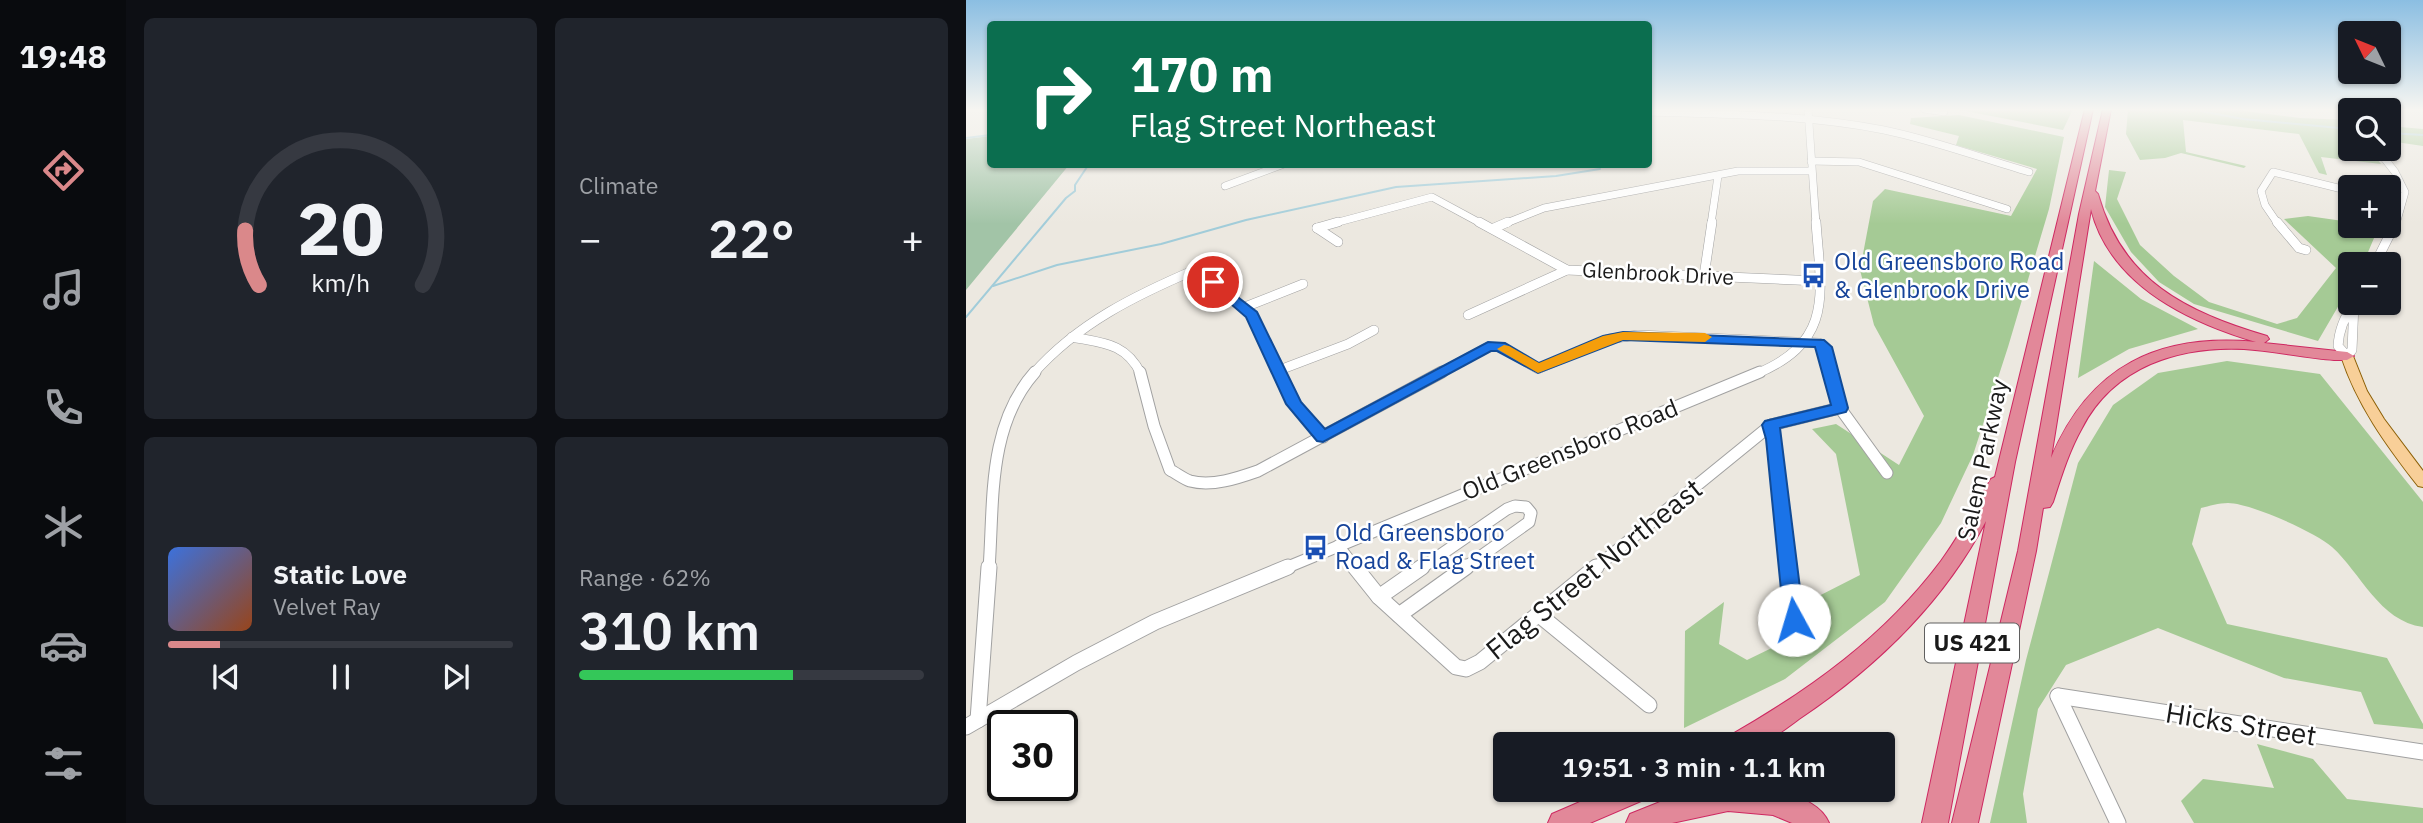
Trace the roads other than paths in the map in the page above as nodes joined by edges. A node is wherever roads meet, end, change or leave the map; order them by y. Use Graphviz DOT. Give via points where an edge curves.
graph roads {
  1 [pos="1810,147"];
  2 [pos="1943,147"];
  3 [pos="2080,147"];
  4 [pos="2100,147"];
  5 [pos="1811,166"];
  6 [pos="1274,168"];
  7 [pos="2029,172"];
  8 [pos="1718,176"];
  9 [pos="1225,187"];
  10 [pos="2338,188"];
  11 [pos="2092,189"];
  12 [pos="2007,209"];
  13 [pos="1494,228"];
  14 [pos="1338,242"];
  15 [pos="2306,250"];
  16 [pos="1567,270"];
  17 [pos="1704,276"];
  18 [pos="1819,281"];
  19 [pos="1303,284"];
  20 [pos="1245,307"];
  21 [pos="1468,315"];
  22 [pos="2354,315"];
  23 [pos="1374,330"];
  24 [pos="1072,337"];
  25 [pos="1806,341"];
  26 [pos="2347,356"];
  27 [pos="1277,371"];
  28 [pos="1840,408"];
  29 [pos="1770,425"];
  30 [pos="1323,437"];
  31 [pos="2007,462"];
  32 [pos="1888,473"];
  33 [pos="2423,482"];
  34 [pos="1338,546"];
  35 [pos="2027,551"];
  36 [pos="1379,597"];
  37 [pos="1538,614"];
  38 [pos="1399,615"];
  39 [pos="1794,620"];
  40 [pos="1649,705"];
  41 [pos="978,720"];
  42 [pos="966,727"];
  43 [pos="1757,732"];
  44 [pos="2423,752"];
  45 [pos="1609,802"];
  46 [pos="1561,823"];
  47 [pos="1639,823"];
  48 [pos="1816,823"];
  49 [pos="1935,823"];
  50 [pos="1965,823"];
  51 [pos="2118,823"];
  1 -- 5 [label="street, Old Greensboro Road"];
  2 -- 7 [label="street"];
  3 -- 31 [label="highway, Salem Parkway / US 421"];
  4 -- 11 [label="highway, US 421"];
  5 -- 8 [label="street"];
  5 -- 12 [label="street" via="1859,162"];
  5 -- 18 [label="street, Old Greensboro Road"];
  6 -- 9 [label="street"];
  8 -- 13 [label="street" via="1544,208"];
  8 -- 17 [label="street"];
  10 -- 15 [label="street" via="2273,172 2262,188 2261,197 2270,213 2299,248"];
  11 -- 26 [label="highway" via="2098,218 2111,243 2139,276 2167,298 2201,318 2241,333"];
  11 -- 35 [label="highway, US 421"];
  13 -- 14 [label="street, Glenbrook Drive" via="1432,197 1317,228"];
  13 -- 16 [label="street, Glenbrook Drive"];
  16 -- 17 [label="street, Glenbrook Drive"];
  16 -- 21 [label="street"];
  17 -- 18 [label="street, Glenbrook Drive"];
  18 -- 25 [label="street, Old Greensboro Road" via="1819,317"];
  19 -- 20 [label="street"];
  20 -- 24 [label="street" via="1197,270 1130,299"];
  20 -- 27 [label="street"];
  22 -- 26 [label="street" via="2352,350"];
  23 -- 27 [label="street"];
  24 -- 30 [label="street" via="1108,344 1133,358 1170,470 1190,481 1235,479"];
  24 -- 41 [label="street" via="1030,377 1008,411 998,441"];
  25 -- 28 [label="street" via="1824,347"];
  25 -- 30 [label="street" via="1623,336 1538,369 1500,346 1488,346"];
  25 -- 34 [label="street, Old Greensboro Road" via="1770,368"];
  26 -- 33 [label="main road" via="2365,402"];
  26 -- 35 [label="highway" via="2214,345 2164,352 2126,369 2101,388 2077,420"];
  27 -- 30 [label="street" via="1294,404"];
  28 -- 29 [label="street, Flag Street Northeast"];
  28 -- 32 [label="street"];
  29 -- 37 [label="street, Flag Street Northeast"];
  29 -- 39 [label="street"];
  31 -- 43 [label="highway" via="1965,544 1894,632 1802,705"];
  31 -- 49 [label="highway, Salem Parkway / US 421"];
  34 -- 36 [label="street, Flag Street Northeast"];
  34 -- 41 [label="street, Old Greensboro Road" via="1155,622"];
  35 -- 50 [label="highway, US 421"];
  36 -- 38 [label="street, Flag Street Northeast"];
  36 -- 38 [label="street" via="1507,509 1526,507 1531,513 1529,522"];
  37 -- 38 [label="street, Flag Street Northeast" via="1480,662 1466,668 1456,667"];
  37 -- 40 [label="street"];
  41 -- 42 [label="street, Old Greensboro Road"];
  44 -- 51 [label="street, Hicks Street" via="2058,696"];
  45 -- 46 [label="highway"];
  47 -- 48 [label="highway" via="1695,803 1732,798 1782,804"];
}
